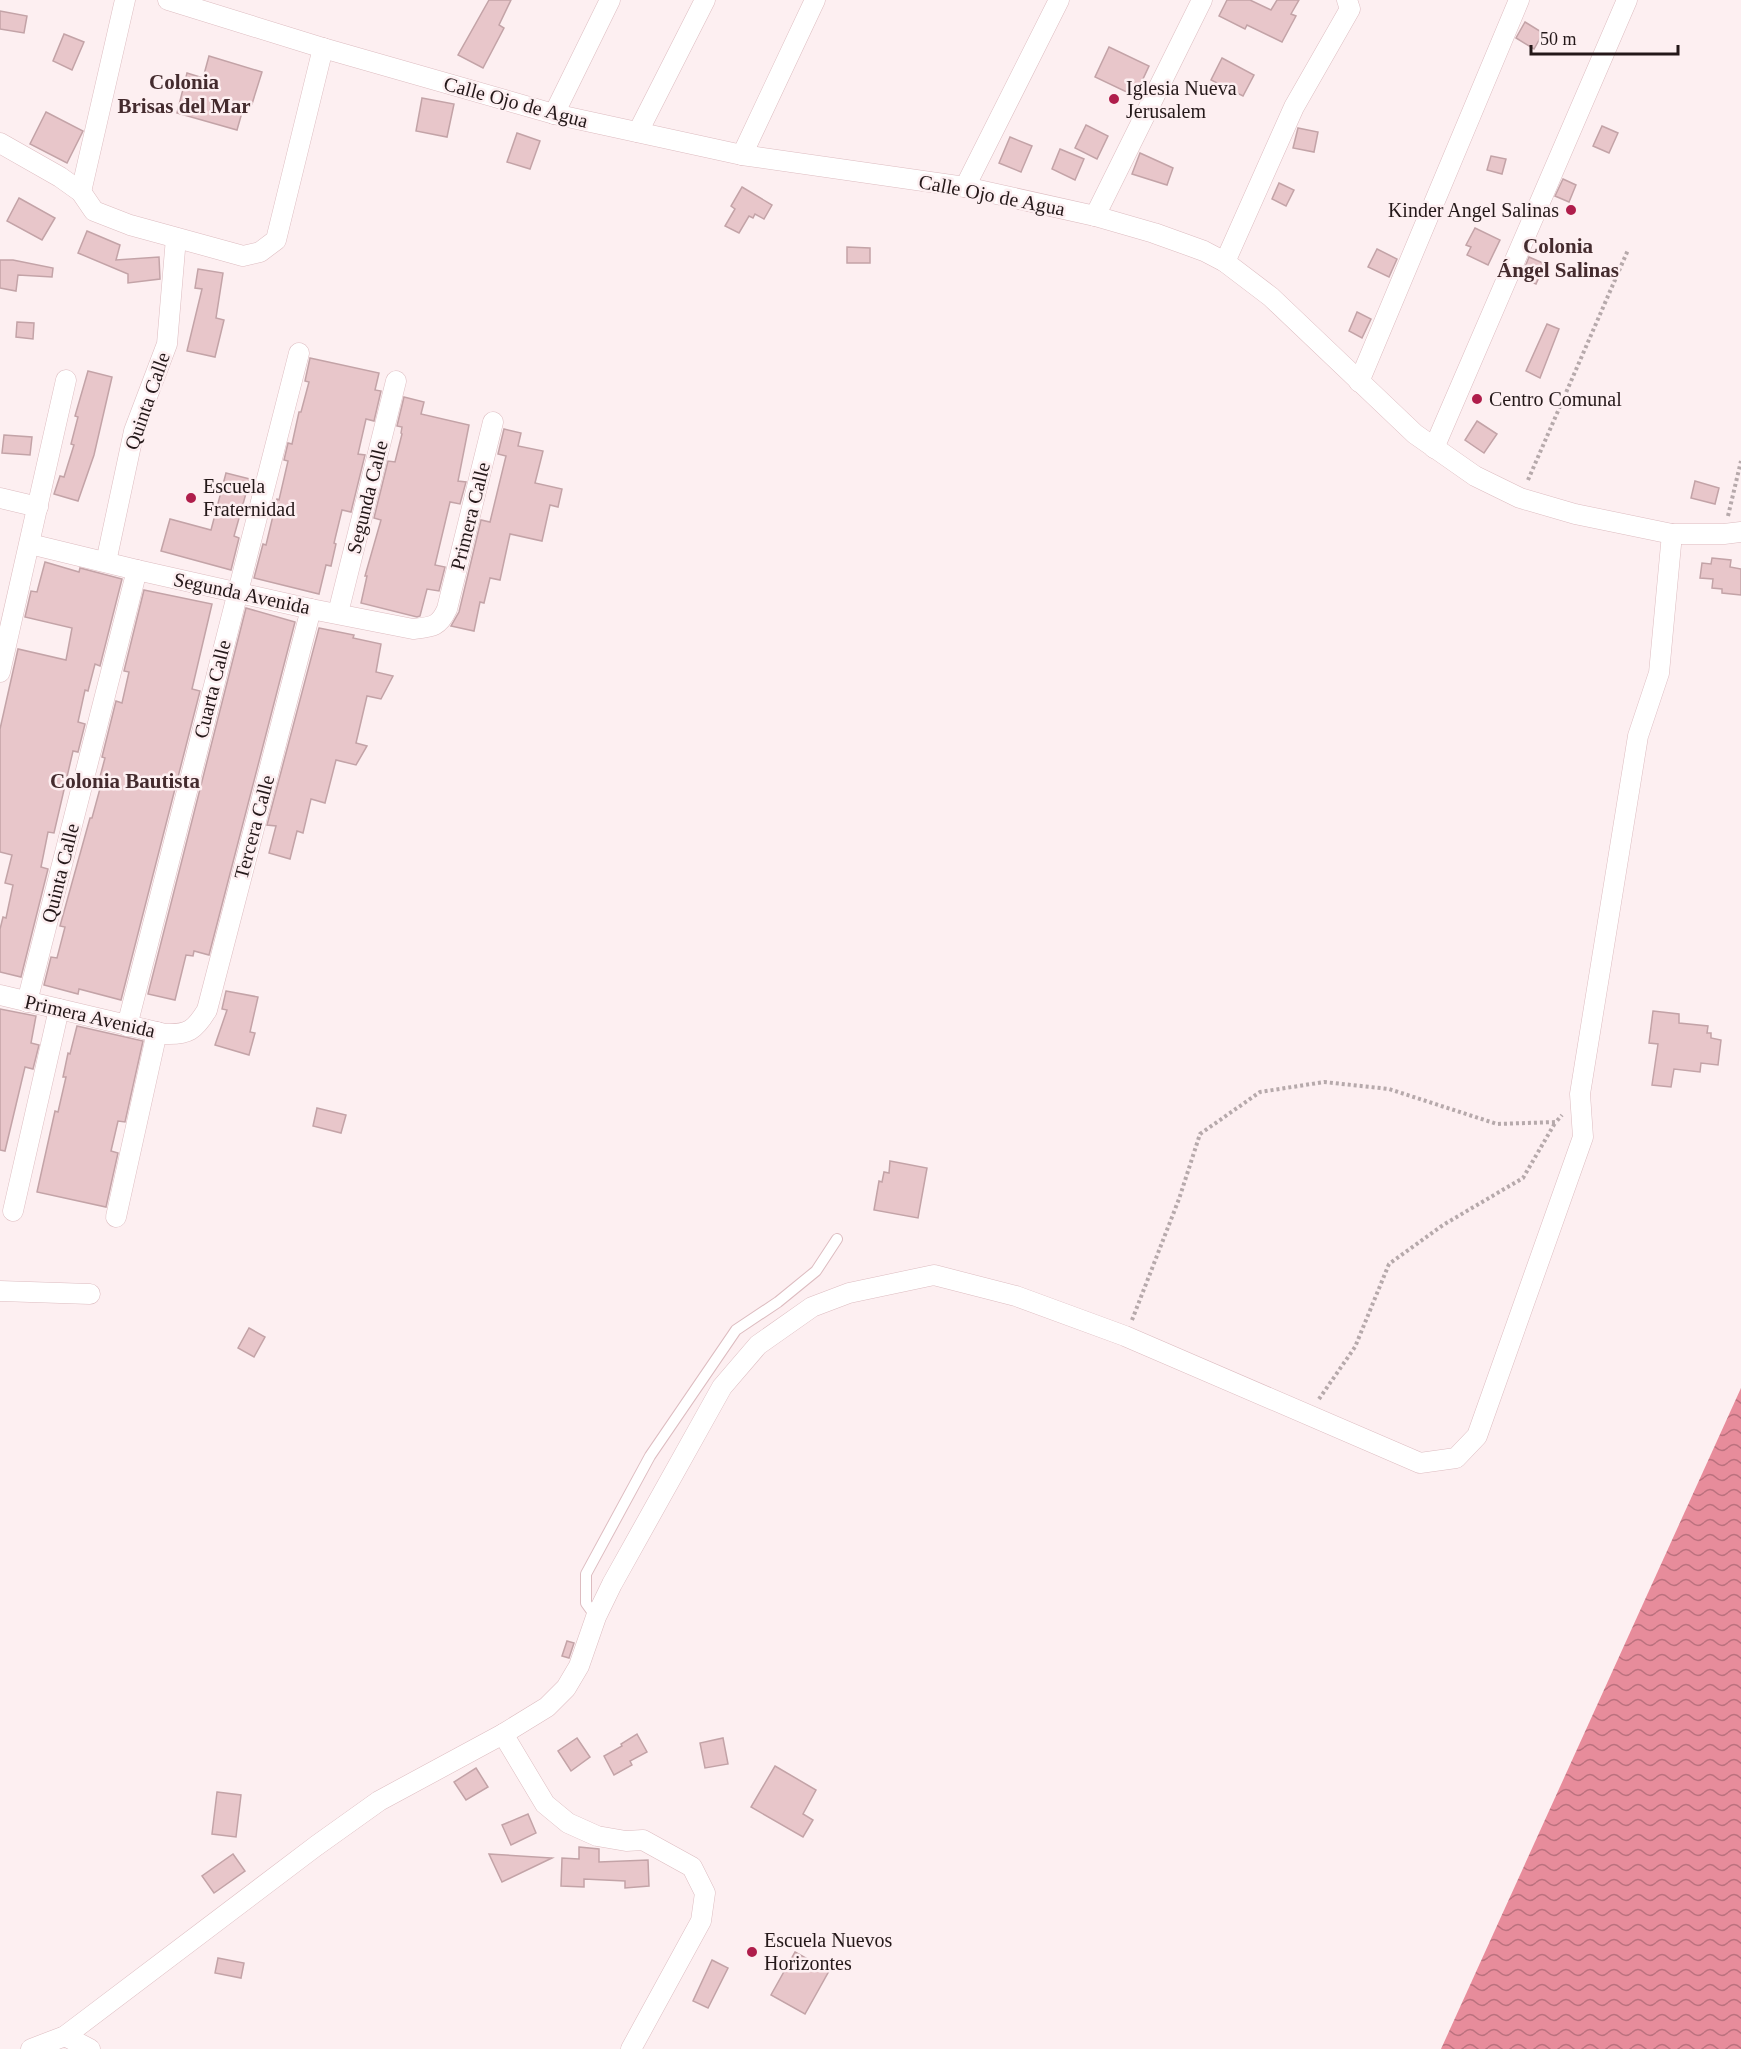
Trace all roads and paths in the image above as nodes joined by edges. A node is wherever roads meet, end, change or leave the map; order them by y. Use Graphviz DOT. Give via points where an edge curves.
graph roads {
  1 [pos="124,0"];
  2 [pos="168,0"];
  3 [pos="610,0"];
  4 [pos="705,0"];
  5 [pos="815,0"];
  6 [pos="1059,0"];
  7 [pos="1202,0"];
  8 [pos="1347,0"];
  9 [pos="1519,0"];
  10 [pos="1627,0"];
  11 [pos="323,48"];
  12 [pos="554,114"];
  13 [pos="638,132"];
  14 [pos="0,143"];
  15 [pos="742,154"];
  16 [pos="965,187"];
  17 [pos="81,192"];
  18 [pos="1095,216"];
  19 [pos="176,238"];
  20 [pos="1628,250"];
  21 [pos="1225,262"];
  22 [pos="299,353"];
  23 [pos="66,380"];
  24 [pos="396,381"];
  25 [pos="1359,382"];
  26 [pos="493,422"];
  27 [pos="1434,448"];
  28 [pos="1741,461"];
  29 [pos="0,498"];
  30 [pos="1520,498"];
  31 [pos="38,507"];
  32 [pos="1733,533"];
  33 [pos="1672,534"];
  34 [pos="30,544"];
  35 [pos="106,562"];
  36 [pos="137,570"];
  37 [pos="237,591"];
  38 [pos="311,609"];
  39 [pos="447,609"];
  40 [pos="338,612"];
  41 [pos="0,672"];
  42 [pos="0,995"];
  43 [pos="27,1002"];
  44 [pos="59,1010"];
  45 [pos="127,1026"];
  46 [pos="157,1032"];
  47 [pos="181,1035"];
  48 [pos="1580,1094"];
  49 [pos="1556,1122"];
  50 [pos="13,1211"];
  51 [pos="116,1217"];
  52 [pos="837,1239"];
  53 [pos="0,1292"];
  54 [pos="90,1294"];
  55 [pos="1125,1336"];
  56 [pos="1289,1406"];
  57 [pos="596,1617"];
  58 [pos="503,1734"];
  59 [pos="65,2036"];
  60 [pos="31,2049"];
  61 [pos="90,2049"];
  62 [pos="631,2049"];
  1 -- 17 [label="street"];
  2 -- 11 [label="street, Calle Ojo de Agua"];
  3 -- 12 [label="street"];
  4 -- 13 [label="street"];
  5 -- 15 [label="street"];
  6 -- 16 [label="street"];
  7 -- 18 [label="street"];
  8 -- 21 [label="street" via="1350,9 1294,107"];
  9 -- 25 [label="street"];
  10 -- 27 [label="street"];
  11 -- 12 [label="street, Calle Ojo de Agua"];
  11 -- 19 [label="street" via="276,240 260,252 243,256"];
  12 -- 13 [label="street, Calle Ojo de Agua"];
  13 -- 15 [label="street, Calle Ojo de Agua"];
  14 -- 17 [label="street"];
  15 -- 16 [label="street, Calle Ojo de Agua"];
  16 -- 18 [label="street, Calle Ojo de Agua"];
  17 -- 19 [label="street" via="94,210"];
  18 -- 21 [label="street, Calle Ojo de Agua" via="1154,233"];
  19 -- 35 [label="street, Quinta Calle" via="167,344 134,431"];
  20 -- 30 [label="path"];
  21 -- 25 [label="street, Calle Ojo de Agua" via="1271,297"];
  22 -- 37 [label="street, Cuarta Calle"];
  23 -- 31 [label="street"];
  24 -- 40 [label="street, Segunda Calle"];
  25 -- 27 [label="street, Calle Ojo de Agua"];
  26 -- 39 [label="street, Primera Calle"];
  27 -- 30 [label="street, Calle Ojo de Agua" via="1475,476"];
  28 -- 32 [label="path"];
  29 -- 31 [label="street"];
  30 -- 33 [label="street, Calle Ojo de Agua"];
  31 -- 34 [label="street"];
  32 -- 33 [label="street, Calle Ojo de Agua"];
  33 -- 48 [label="street" via="1659,673 1638,736"];
  34 -- 35 [label="street, Segunda Avenida"];
  34 -- 41 [label="street"];
  35 -- 36 [label="street, Segunda Avenida"];
  36 -- 37 [label="street, Segunda Avenida"];
  36 -- 43 [label="street, Quinta Calle"];
  37 -- 38 [label="street, Segunda Avenida"];
  37 -- 45 [label="street, Cuarta Calle"];
  38 -- 40 [label="street, Segunda Avenida"];
  38 -- 47 [label="street, Tercera Calle" via="207,1010 194,1029"];
  39 -- 40 [label="street, Segunda Avenida" via="442,621 430,628 413,629"];
  42 -- 43 [label="street, Primera Avenida"];
  43 -- 44 [label="street, Primera Avenida"];
  44 -- 45 [label="street, Primera Avenida"];
  44 -- 50 [label="street"];
  45 -- 46 [label="street, Primera Avenida"];
  46 -- 47 [label="street, Primera Avenida"];
  46 -- 51 [label="street"];
  48 -- 49 [label="path"];
  48 -- 56 [label="street" via="1583,1137 1476,1436 1456,1458 1420,1463"];
  49 -- 55 [label="path" via="1497,1124 1389,1089 1335,1083 1260,1092 1200,1134"];
  49 -- 56 [label="path" via="1523,1178 1443,1225 1389,1264 1355,1347 1321,1398"];
  52 -- 57 [label="lane" via="816,1271 736,1330 650,1456 586,1574 586,1603"];
  53 -- 54 [label="street"];
  55 -- 56 [label="street"];
  55 -- 57 [label="street" via="1016,1296 934,1275 849,1293 812,1307 758,1345 722,1386"];
  57 -- 58 [label="street" via="579,1666 566,1688 547,1707"];
  58 -- 59 [label="street" via="379,1801"];
  58 -- 62 [label="street" via="545,1804 568,1823 597,1836 643,1840 692,1867 705,1893 701,1921"];
  59 -- 60 [label="street"];
  59 -- 61 [label="street"];
}
